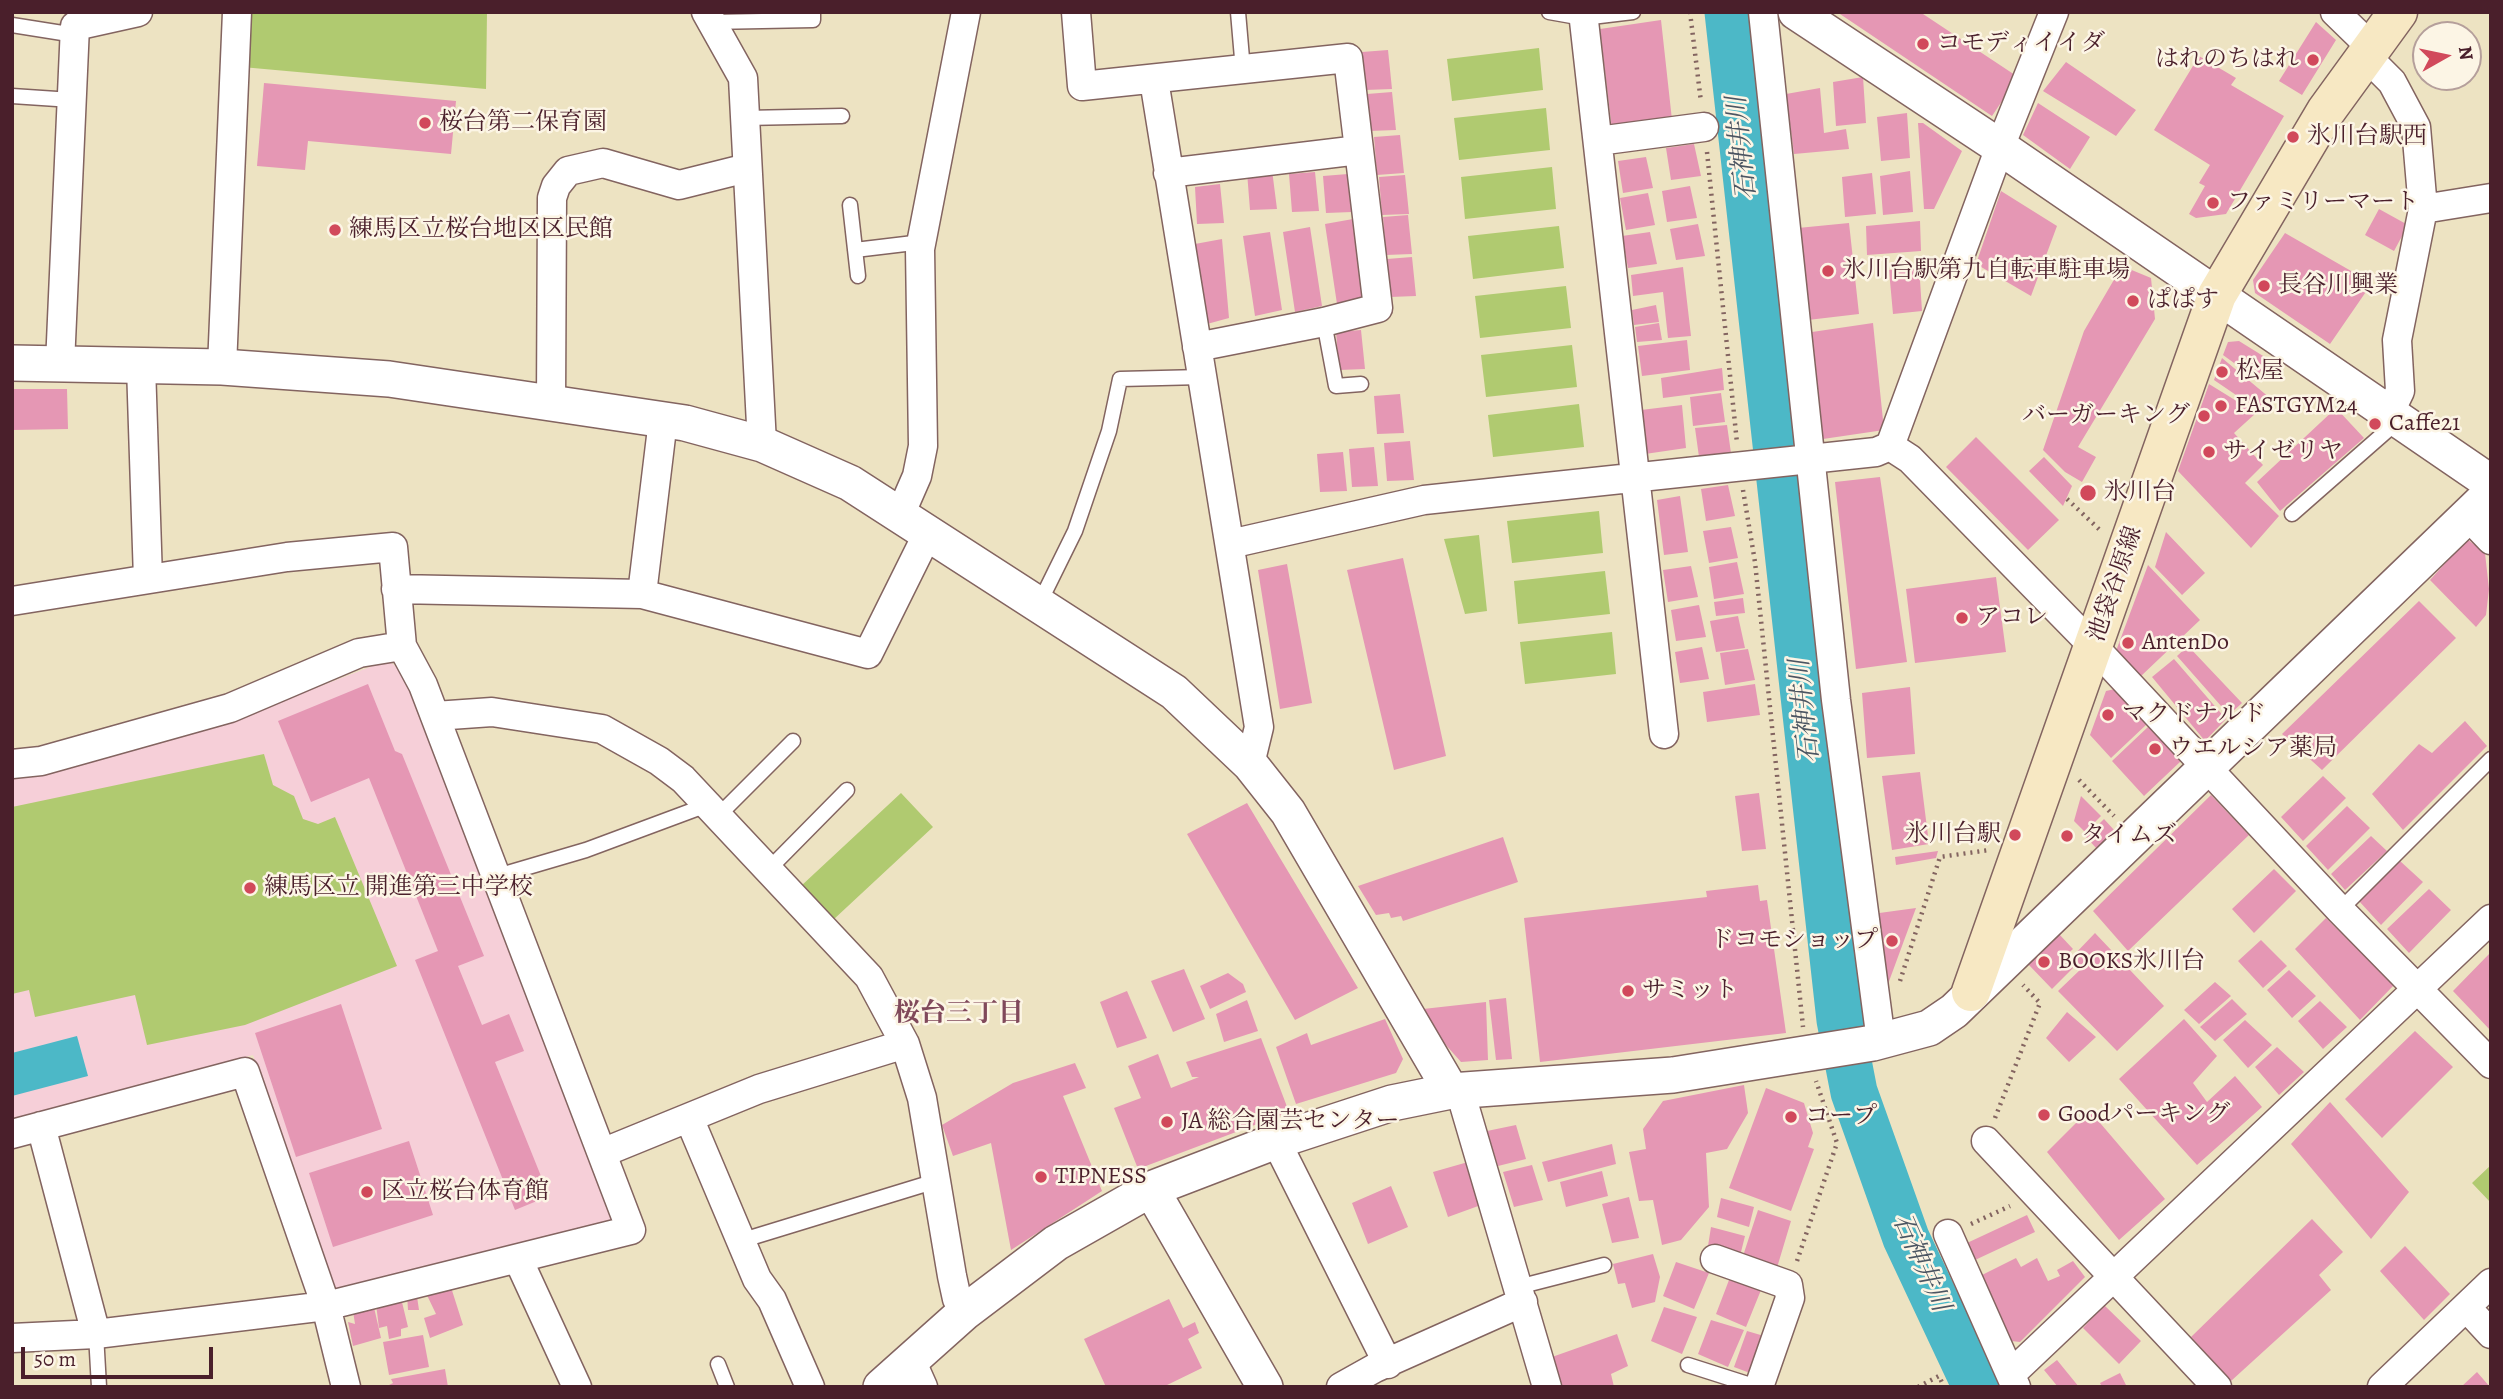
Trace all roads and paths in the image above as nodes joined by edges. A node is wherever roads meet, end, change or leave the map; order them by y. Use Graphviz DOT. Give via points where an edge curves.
graph roads {
  1 [pos="138,12"];
  2 [pos="237,12"];
  3 [pos="813,12"];
  4 [pos="965,12"];
  5 [pos="1076,12"];
  6 [pos="1238,12"];
  7 [pos="1549,12"];
  8 [pos="1633,12"];
  9 [pos="1690,12"];
  10 [pos="1763,12"];
  11 [pos="1796,12"];
  12 [pos="2054,12"];
  13 [pos="2335,12"];
  14 [pos="2398,12"];
  15 [pos="1583,15"];
  16 [pos="708,17"];
  17 [pos="12,25"];
  18 [pos="75,36"];
  19 [pos="2369,52"];
  20 [pos="1243,70"];
  21 [pos="1154,80"];
  22 [pos="12,96"];
  23 [pos="72,100"];
  24 [pos="842,116"];
  25 [pos="745,118"];
  26 [pos="1704,127"];
  27 [pos="1598,141"];
  28 [pos="2000,147"];
  29 [pos="1359,150"];
  30 [pos="747,168"];
  31 [pos="1168,173"];
  32 [pos="2491,198"];
  33 [pos="850,205"];
  34 [pos="2423,209"];
  35 [pos="922,242"];
  36 [pos="855,250"];
  37 [pos="858,276"];
  38 [pos="2217,295"];
  39 [pos="1324,322"];
  40 [pos="1197,347"];
  41 [pos="12,363"];
  42 [pos="60,364"];
  43 [pos="141,366"];
  44 [pos="222,367"];
  45 [pos="1202,377"];
  46 [pos="1360,384"];
  47 [pos="551,403"];
  48 [pos="2394,417"];
  49 [pos="663,420"];
  50 [pos="762,444"];
  51 [pos="1890,446"];
  52 [pos="1809,458"];
  53 [pos="1743,467"];
  54 [pos="1636,478"];
  55 [pos="2491,483"];
  56 [pos="2067,499"];
  57 [pos="2292,514"];
  58 [pos="2483,517"];
  59 [pos="914,524"];
  60 [pos="2104,534"];
  61 [pos="1230,544"];
  62 [pos="148,579"];
  63 [pos="396,589"];
  64 [pos="642,594"];
  65 [pos="12,601"];
  66 [pos="1039,604"];
  67 [pos="402,646"];
  68 [pos="2094,647"];
  69 [pos="435,716"];
  70 [pos="1664,734"];
  71 [pos="793,741"];
  72 [pos="2491,759"];
  73 [pos="12,764"];
  74 [pos="1250,764"];
  75 [pos="2205,767"];
  76 [pos="2070,771"];
  77 [pos="847,790"];
  78 [pos="712,811"];
  79 [pos="2117,820"];
  80 [pos="1991,850"];
  81 [pos="768,870"];
  82 [pos="494,877"];
  83 [pos="2340,910"];
  84 [pos="2491,919"];
  85 [pos="2016,978"];
  86 [pos="1899,984"];
  87 [pos="2416,987"];
  88 [pos="1971,992"];
  89 [pos="1877,1042"];
  90 [pos="905,1044"];
  91 [pos="1811,1053"];
  92 [pos="2491,1064"];
  93 [pos="1456,1091"];
  94 [pos="689,1118"];
  95 [pos="41,1126"];
  96 [pos="12,1134"];
  97 [pos="1276,1141"];
  98 [pos="1986,1141"];
  99 [pos="601,1153"];
  100 [pos="936,1181"];
  101 [pos="1151,1189"];
  102 [pos="2035,1194"];
  103 [pos="1948,1234"];
  104 [pos="740,1241"];
  105 [pos="518,1259"];
  106 [pos="1715,1259"];
  107 [pos="1604,1265"];
  108 [pos="2114,1279"];
  109 [pos="2491,1283"];
  110 [pos="1788,1285"];
  111 [pos="1521,1295"];
  112 [pos="326,1306"];
  113 [pos="2466,1307"];
  114 [pos="965,1312"];
  115 [pos="96,1334"];
  116 [pos="2491,1334"];
  117 [pos="12,1338"];
  118 [pos="718,1364"];
  119 [pos="1388,1364"];
  120 [pos="1688,1364"];
  121 [pos="917,1373"];
  122 [pos="2014,1380"];
  123 [pos="99,1387"];
  124 [pos="346,1387"];
  125 [pos="577,1387"];
  126 [pos="727,1387"];
  127 [pos="810,1387"];
  128 [pos="881,1387"];
  129 [pos="1265,1387"];
  130 [pos="1341,1387"];
  131 [pos="1547,1387"];
  132 [pos="1758,1387"];
  133 [pos="1918,1387"];
  134 [pos="1944,1387"];
  135 [pos="2217,1387"];
  136 [pos="2382,1387"];
  1 -- 18 [label="street" via="75,26"];
  2 -- 44 [label="street"];
  3 -- 16 [label="lane" via="813,20"];
  4 -- 35 [label="street"];
  5 -- 21 [label="street" via="1082,86"];
  6 -- 20 [label="lane"];
  7 -- 15 [label="lane"];
  8 -- 15 [label="lane"];
  9 -- 26 [label="path"];
  10 -- 52 [label="street"];
  11 -- 28 [label="street"];
  12 -- 28 [label="street"];
  13 -- 19 [label="street"];
  14 -- 19 [label="main road, 池袋谷原線"];
  15 -- 27 [label="street"];
  16 -- 25 [label="street" via="743,78"];
  17 -- 18 [label="lane"];
  18 -- 23 [label="street"];
  19 -- 34 [label="street" via="2392,82 2416,127"];
  19 -- 38 [label="main road, 池袋谷原線" via="2326,111"];
  20 -- 21 [label="street"];
  20 -- 29 [label="street" via="1348,58"];
  21 -- 31 [label="street"];
  22 -- 23 [label="lane"];
  23 -- 42 [label="street"];
  24 -- 25 [label="lane"];
  25 -- 30 [label="street"];
  26 -- 27 [label="street"];
  26 -- 53 [label="path"];
  27 -- 54 [label="street"];
  28 -- 38 [label="street"];
  28 -- 51 [label="street"];
  29 -- 31 [label="street"];
  29 -- 39 [label="street" via="1378,308"];
  30 -- 47 [label="street" via="679,186 603,163 568,171 552,198"];
  30 -- 50 [label="street"];
  31 -- 40 [label="street"];
  32 -- 34 [label="street"];
  33 -- 36 [label="lane"];
  34 -- 48 [label="street" via="2397,340 2400,391"];
  35 -- 36 [label="lane"];
  35 -- 59 [label="street" via="923,446"];
  36 -- 37 [label="lane"];
  38 -- 48 [label="street"];
  38 -- 68 [label="main road, 池袋谷原線"];
  39 -- 40 [label="street"];
  39 -- 46 [label="lane" via="1336,386"];
  40 -- 45 [label="street"];
  41 -- 42 [label="street"];
  42 -- 43 [label="street"];
  43 -- 44 [label="street"];
  43 -- 62 [label="street"];
  44 -- 47 [label="street" via="389,379"];
  45 -- 61 [label="street"];
  45 -- 66 [label="lane" via="1120,379 1109,431 1075,531"];
  47 -- 49 [label="street"];
  48 -- 55 [label="street"];
  48 -- 57 [label="lane"];
  49 -- 50 [label="street"];
  49 -- 64 [label="street"];
  50 -- 59 [label="street" via="850,483"];
  51 -- 52 [label="street" via="1876,452"];
  51 -- 68 [label="street" via="1910,459"];
  52 -- 53 [label="street"];
  52 -- 89 [label="street"];
  53 -- 54 [label="street"];
  53 -- 91 [label="path"];
  54 -- 61 [label="street" via="1423,500"];
  54 -- 70 [label="street"];
  56 -- 60 [label="path"];
  58 -- 75 [label="street"];
  59 -- 64 [label="street" via="868,654"];
  59 -- 66 [label="street"];
  61 -- 74 [label="street" via="1259,727"];
  62 -- 63 [label="street" via="287,556 393,547"];
  62 -- 65 [label="street"];
  63 -- 64 [label="street"];
  63 -- 67 [label="street"];
  66 -- 74 [label="street" via="1174,692"];
  67 -- 69 [label="street"];
  67 -- 73 [label="street" via="359,653 230,708 41,761"];
  68 -- 75 [label="street"];
  68 -- 88 [label="main road, 池袋谷原線"];
  69 -- 78 [label="street" via="492,712 602,729 659,761"];
  69 -- 82 [label="street"];
  71 -- 78 [label="lane"];
  72 -- 83 [label="lane"];
  74 -- 93 [label="street" via="1288,812"];
  75 -- 83 [label="street"];
  75 -- 88 [label="street"];
  76 -- 79 [label="path"];
  77 -- 81 [label="lane"];
  78 -- 81 [label="street"];
  78 -- 82 [label="lane"];
  80 -- 86 [label="path" via="1940,857"];
  81 -- 90 [label="street" via="869,977"];
  82 -- 99 [label="street"];
  83 -- 87 [label="street"];
  84 -- 87 [label="street"];
  85 -- 98 [label="path" via="2040,1003"];
  87 -- 92 [label="street"];
  87 -- 108 [label="street"];
  88 -- 89 [label="street" via="1929,1028"];
  89 -- 91 [label="street"];
  90 -- 94 [label="street" via="759,1089"];
  90 -- 100 [label="street" via="922,1098"];
  91 -- 93 [label="street" via="1673,1075"];
  91 -- 110 [label="path" via="1837,1143"];
  93 -- 97 [label="street" via="1392,1103"];
  93 -- 111 [label="street"];
  94 -- 99 [label="street"];
  94 -- 104 [label="street"];
  95 -- 96 [label="street"];
  95 -- 112 [label="street" via="245,1072"];
  95 -- 115 [label="street"];
  97 -- 101 [label="street"];
  97 -- 119 [label="street"];
  98 -- 102 [label="street"];
  99 -- 105 [label="street" via="631,1230"];
  100 -- 104 [label="lane"];
  100 -- 114 [label="street" via="957,1299"];
  101 -- 114 [label="street" via="1056,1243"];
  101 -- 129 [label="street"];
  102 -- 103 [label="path"];
  102 -- 108 [label="street"];
  103 -- 122 [label="street"];
  104 -- 127 [label="street"];
  105 -- 112 [label="street"];
  105 -- 125 [label="street"];
  106 -- 110 [label="street"];
  107 -- 111 [label="lane"];
  108 -- 122 [label="street"];
  108 -- 135 [label="street"];
  109 -- 113 [label="street"];
  110 -- 132 [label="street" via="1790,1298"];
  111 -- 119 [label="street"];
  111 -- 131 [label="street"];
  112 -- 115 [label="street"];
  112 -- 124 [label="street"];
  113 -- 116 [label="street"];
  113 -- 136 [label="street"];
  114 -- 121 [label="street"];
  115 -- 117 [label="street"];
  115 -- 123 [label="lane"];
  118 -- 126 [label="lane"];
  119 -- 130 [label="street"];
  120 -- 132 [label="lane"];
  121 -- 128 [label="street"];
  133 -- 134 [label="path" via="1939,1376"];
}
